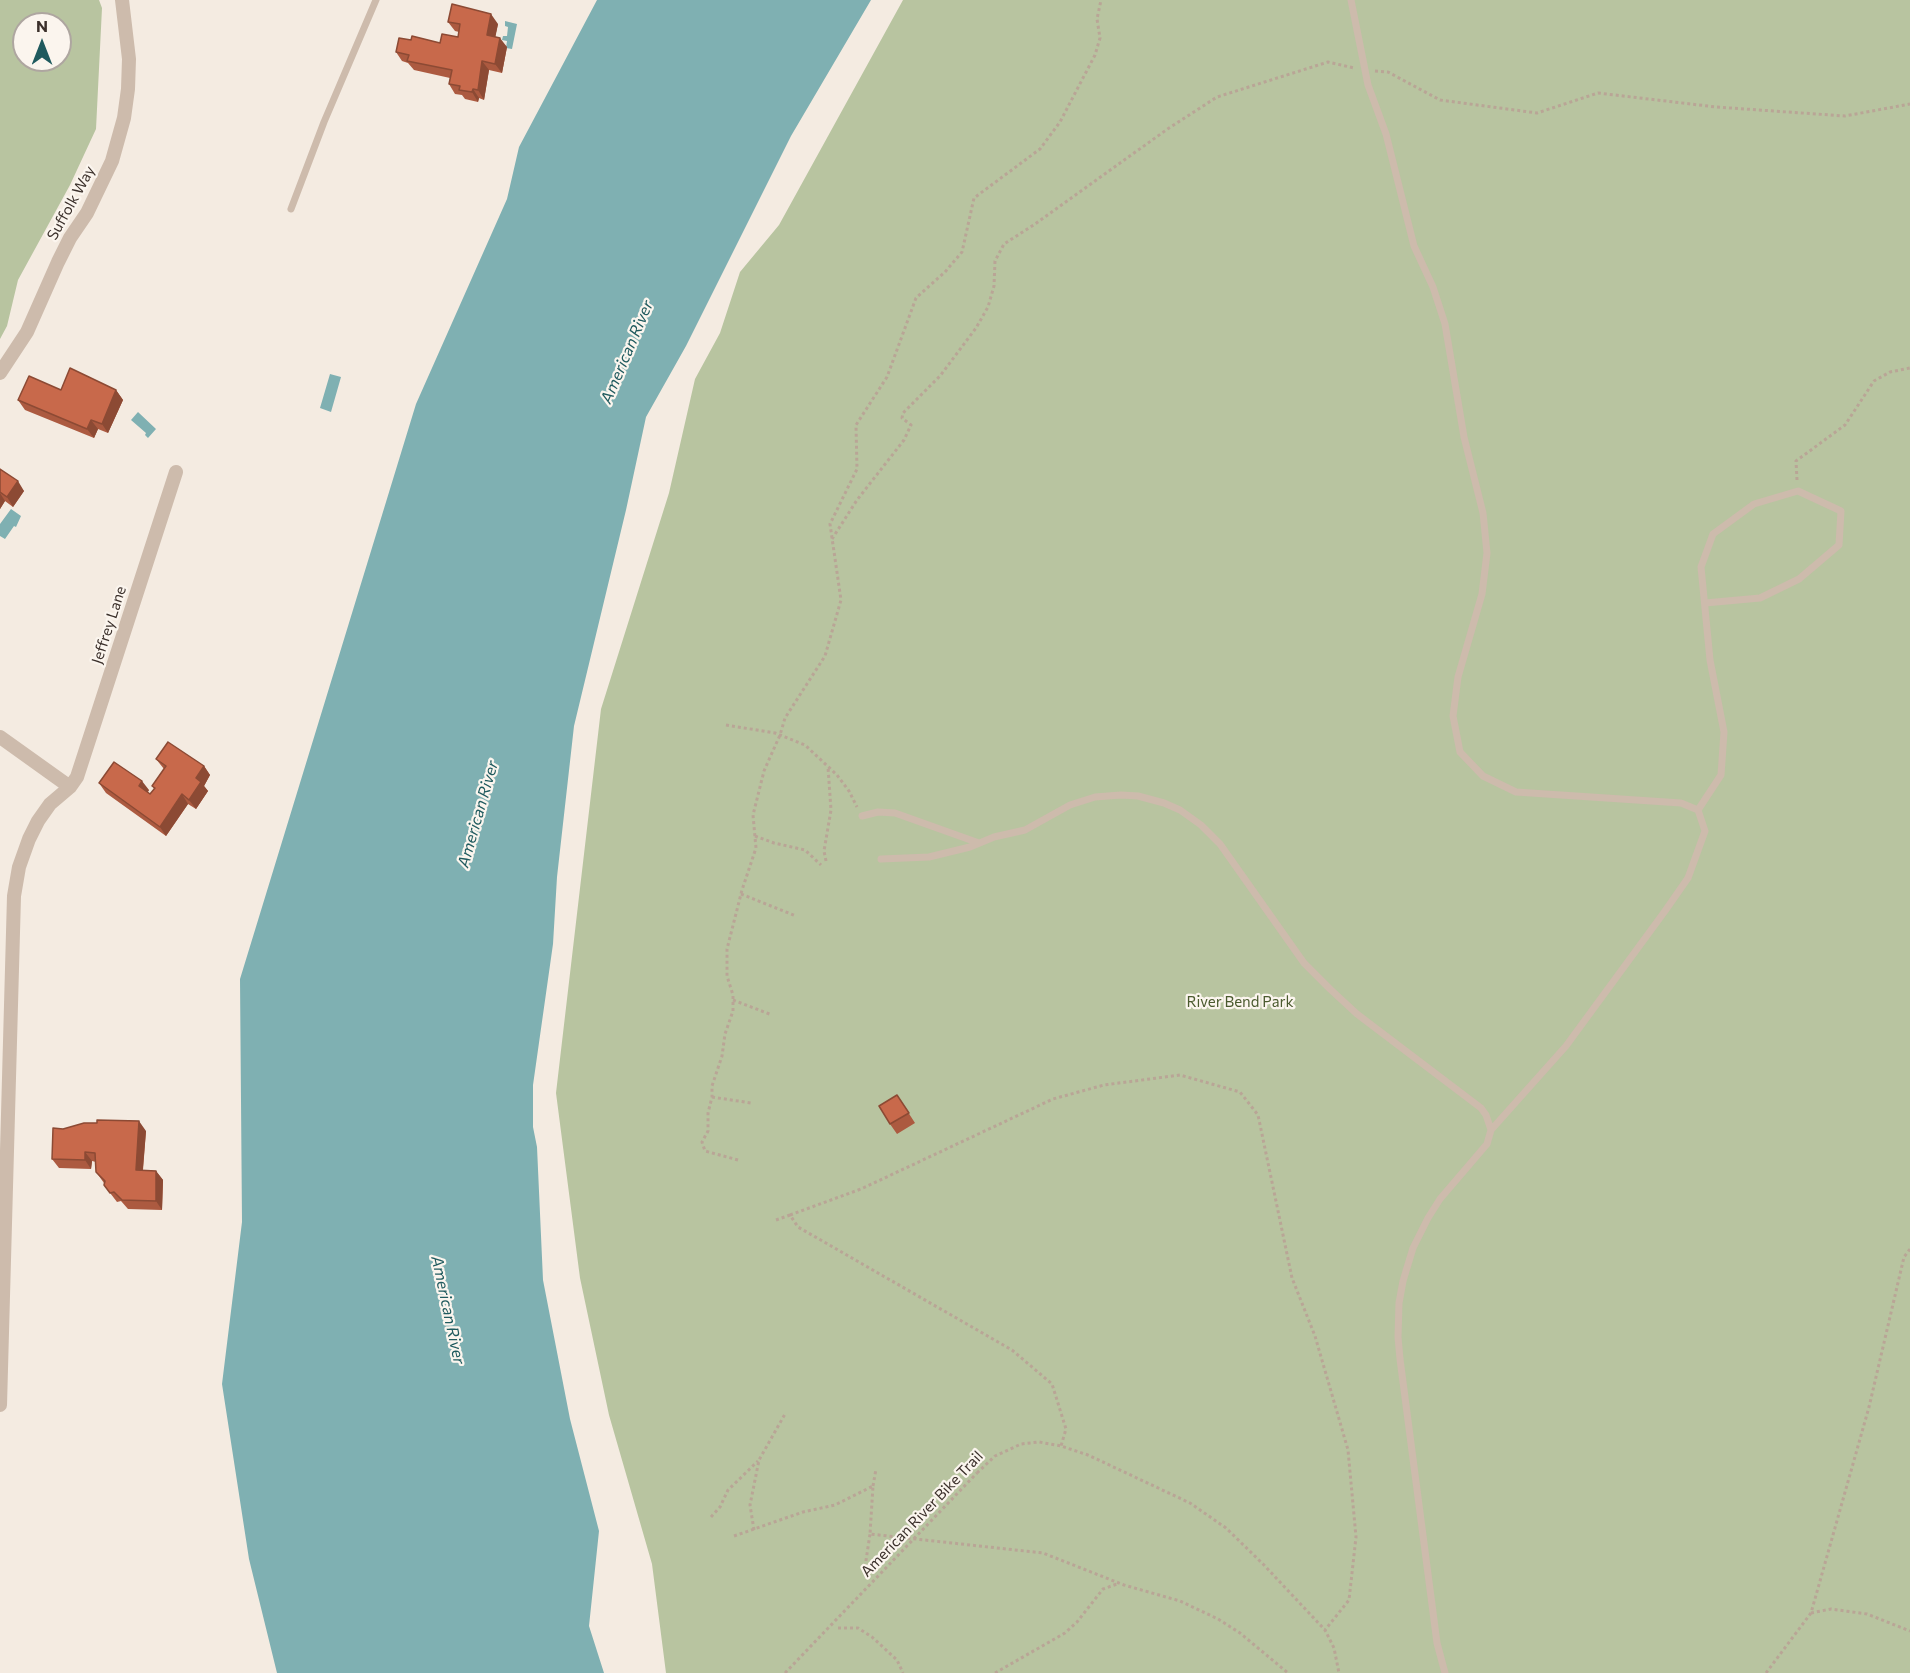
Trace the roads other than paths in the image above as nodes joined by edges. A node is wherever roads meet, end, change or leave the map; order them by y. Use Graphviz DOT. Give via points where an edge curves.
graph roads {
  1 [pos="122,0"];
  2 [pos="376,0"];
  3 [pos="1351,0"];
  4 [pos="291,209"];
  5 [pos="0,373"];
  6 [pos="176,472"];
  7 [pos="1705,603"];
  8 [pos="0,737"];
  9 [pos="70,787"];
  10 [pos="1698,810"];
  11 [pos="862,816"];
  12 [pos="979,843"];
  13 [pos="882,859"];
  14 [pos="6,946"];
  15 [pos="1491,1130"];
  16 [pos="0,1405"];
  17 [pos="1445,1673"];
  1 -- 5 [label="street, Suffolk Way" via="129,59 128,89 112,161 58,262 27,332"];
  2 -- 4 [label="lane"];
  3 -- 10 [label="lane" via="1368,85 1386,134 1414,246 1445,324 1464,438 1483,513 1487,553 1482,594 1458,677 1453,716 1460,752 1484,776 1515,792 1681,803"];
  6 -- 9 [label="street, Jeffrey Lane" via="77,777"];
  7 -- 7 [label="lane" via="1701,567 1713,534 1754,504 1798,491 1840,511 1839,545 1799,579 1760,598"];
  7 -- 10 [label="lane" via="1710,660 1724,732 1721,775"];
  8 -- 9 [label="street"];
  9 -- 14 [label="street" via="50,804 29,839 19,867"];
  10 -- 15 [label="lane" via="1705,831 1688,878 1566,1046"];
  11 -- 12 [label="lane" via="895,813"];
  12 -- 13 [label="lane" via="929,857"];
  12 -- 15 [label="lane" via="1026,830 1070,805 1095,797 1138,796 1180,810 1220,844 1304,963 1378,1031 1481,1108"];
  14 -- 16 [label="street"];
  15 -- 17 [label="lane" via="1487,1144 1428,1218 1413,1248 1400,1303 1400,1359 1437,1643"];
}
